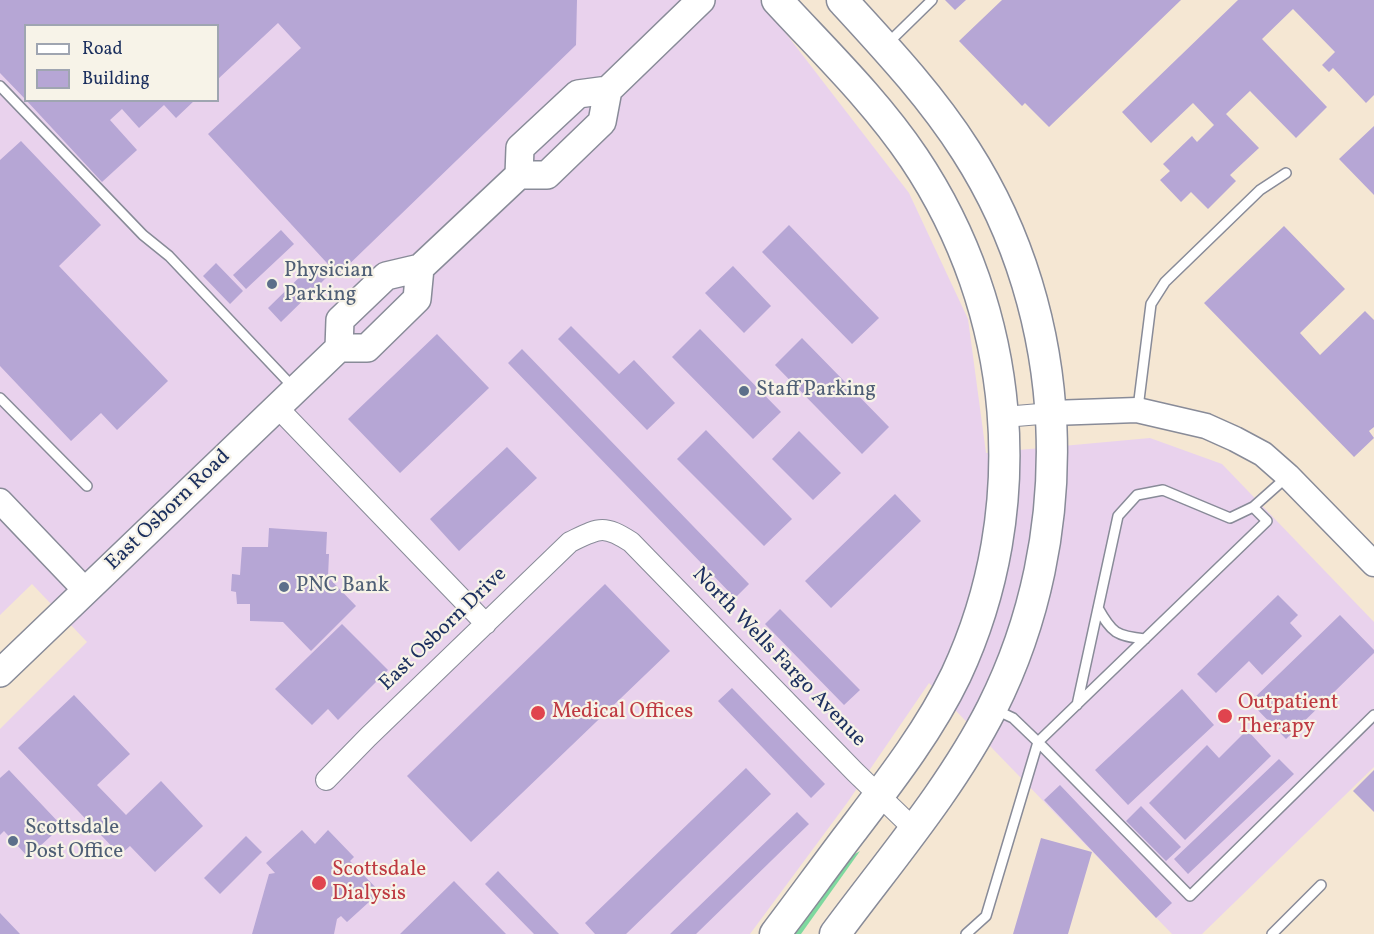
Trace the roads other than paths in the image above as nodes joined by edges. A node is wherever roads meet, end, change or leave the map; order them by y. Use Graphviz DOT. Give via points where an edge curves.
graph roads {
  1 [pos="701,0"];
  2 [pos="777,0"];
  3 [pos="842,0"];
  4 [pos="932,0"];
  5 [pos="884,46"];
  6 [pos="0,86"];
  7 [pos="608,90"];
  8 [pos="1286,173"];
  9 [pos="519,175"];
  10 [pos="420,268"];
  11 [pos="339,348"];
  12 [pos="0,398"];
  13 [pos="286,398"];
  14 [pos="1137,410"];
  15 [pos="1052,413"];
  16 [pos="1004,417"];
  17 [pos="1288,476"];
  18 [pos="87,486"];
  19 [pos="0,501"];
  20 [pos="1252,508"];
  21 [pos="604,528"];
  22 [pos="1374,564"];
  23 [pos="86,591"];
  24 [pos="1098,608"];
  25 [pos="486,624"];
  26 [pos="1145,639"];
  27 [pos="0,673"];
  28 [pos="1077,705"];
  29 [pos="992,708"];
  30 [pos="1374,715"];
  31 [pos="1038,742"];
  32 [pos="326,780"];
  33 [pos="879,796"];
  34 [pos="914,829"];
  35 [pos="1322,885"];
  36 [pos="836,933"];
  37 [pos="775,934"];
  38 [pos="966,934"];
  39 [pos="1272,934"];
  1 -- 7 [label="main road"];
  2 -- 16 [label="main road" via="888,123 957,232 985,310"];
  3 -- 5 [label="main road"];
  4 -- 5 [label="lane"];
  5 -- 15 [label="main road" via="962,144 1005,226 1034,309"];
  6 -- 13 [label="lane" via="143,235 170,256"];
  7 -- 9 [label="main road" via="578,94 520,148"];
  7 -- 9 [label="main road" via="602,122 547,175"];
  8 -- 14 [label="lane" via="1260,190 1165,282 1151,304"];
  9 -- 10 [label="main road"];
  10 -- 11 [label="main road" via="386,276 340,320"];
  10 -- 11 [label="main road" via="417,299 367,348"];
  11 -- 13 [label="main road, East Osborn Road"];
  12 -- 18 [label="lane"];
  13 -- 23 [label="main road, East Osborn Road"];
  13 -- 25 [label="street"];
  14 -- 15 [label="street"];
  14 -- 17 [label="street" via="1206,426 1235,438 1263,454"];
  15 -- 16 [label="street"];
  15 -- 29 [label="main road" via="1051,484 1040,569 1017,649"];
  16 -- 33 [label="main road" via="1005,475 995,558 984,600 955,676 914,747"];
  17 -- 20 [label="lane"];
  17 -- 22 [label="street"];
  19 -- 23 [label="street"];
  20 -- 24 [label="lane" via="1230,519 1163,490 1137,495 1118,516"];
  20 -- 26 [label="lane" via="1267,521"];
  21 -- 25 [label="street, East Osborn Drive" via="570,542"];
  21 -- 33 [label="street, North Wells Fargo Avenue" via="632,542"];
  23 -- 27 [label="main road, East Osborn Road"];
  24 -- 26 [label="lane" via="1109,627 1124,637"];
  24 -- 28 [label="lane"];
  25 -- 32 [label="street, East Osborn Drive"];
  26 -- 28 [label="lane"];
  28 -- 31 [label="lane"];
  29 -- 31 [label="lane" via="1013,718"];
  29 -- 34 [label="main road"];
  30 -- 31 [label="lane" via="1190,896"];
  31 -- 38 [label="lane" via="986,916"];
  33 -- 34 [label="street, North Wells Fargo Avenue"];
  33 -- 37 [label="main road"];
  34 -- 36 [label="main road"];
  35 -- 39 [label="lane"];
}
